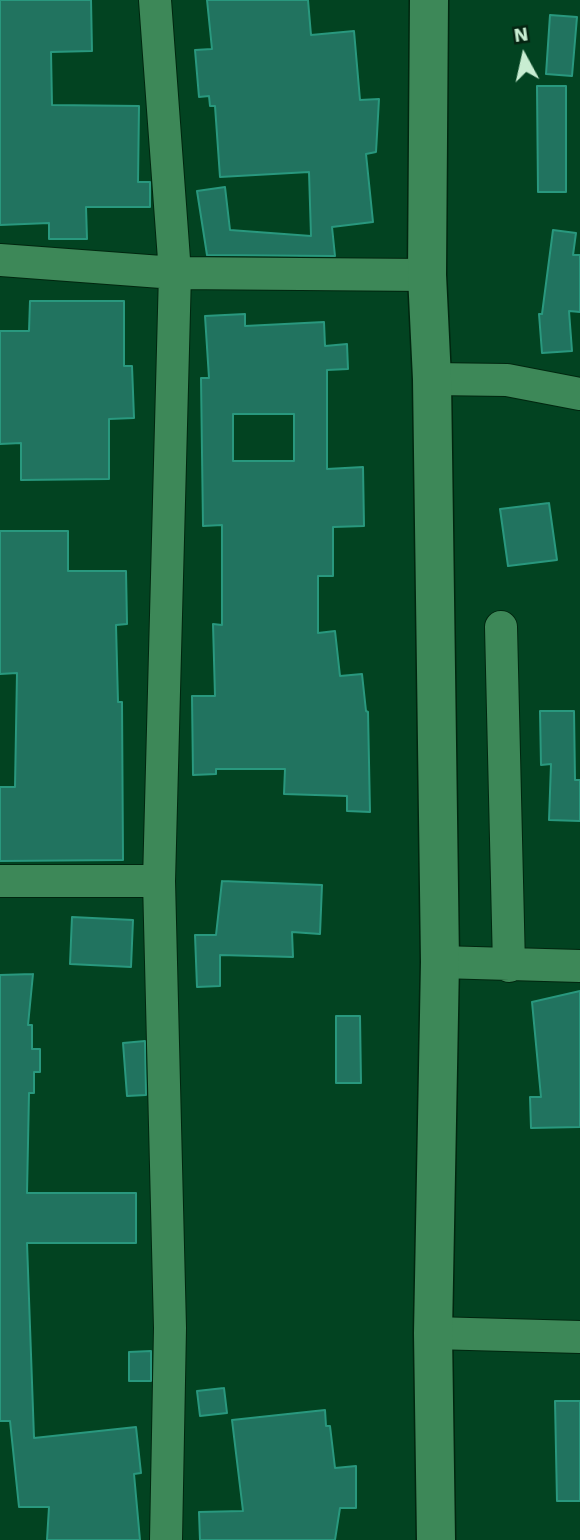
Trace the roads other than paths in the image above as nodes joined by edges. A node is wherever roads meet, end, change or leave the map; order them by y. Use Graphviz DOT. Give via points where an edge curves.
graph roads {
  1 [pos="155,0"];
  2 [pos="429,0"];
  3 [pos="0,260"];
  4 [pos="175,273"];
  5 [pos="427,275"];
  6 [pos="432,379"];
  7 [pos="580,394"];
  8 [pos="501,627"];
  9 [pos="0,881"];
  10 [pos="159,881"];
  11 [pos="440,962"];
  12 [pos="509,966"];
  13 [pos="580,966"];
  14 [pos="433,1334"];
  15 [pos="580,1336"];
  16 [pos="166,1540"];
  17 [pos="436,1540"];
  1 -- 4 [label="street"];
  2 -- 5 [label="street"];
  3 -- 4 [label="street"];
  4 -- 5 [label="street"];
  4 -- 10 [label="street"];
  5 -- 6 [label="street"];
  6 -- 7 [label="street" via="507,380"];
  6 -- 11 [label="street"];
  8 -- 12 [label="street"];
  9 -- 10 [label="street"];
  10 -- 16 [label="street" via="170,1328"];
  11 -- 12 [label="street"];
  11 -- 14 [label="street"];
  12 -- 13 [label="street"];
  14 -- 15 [label="street"];
  14 -- 17 [label="street"];
}
